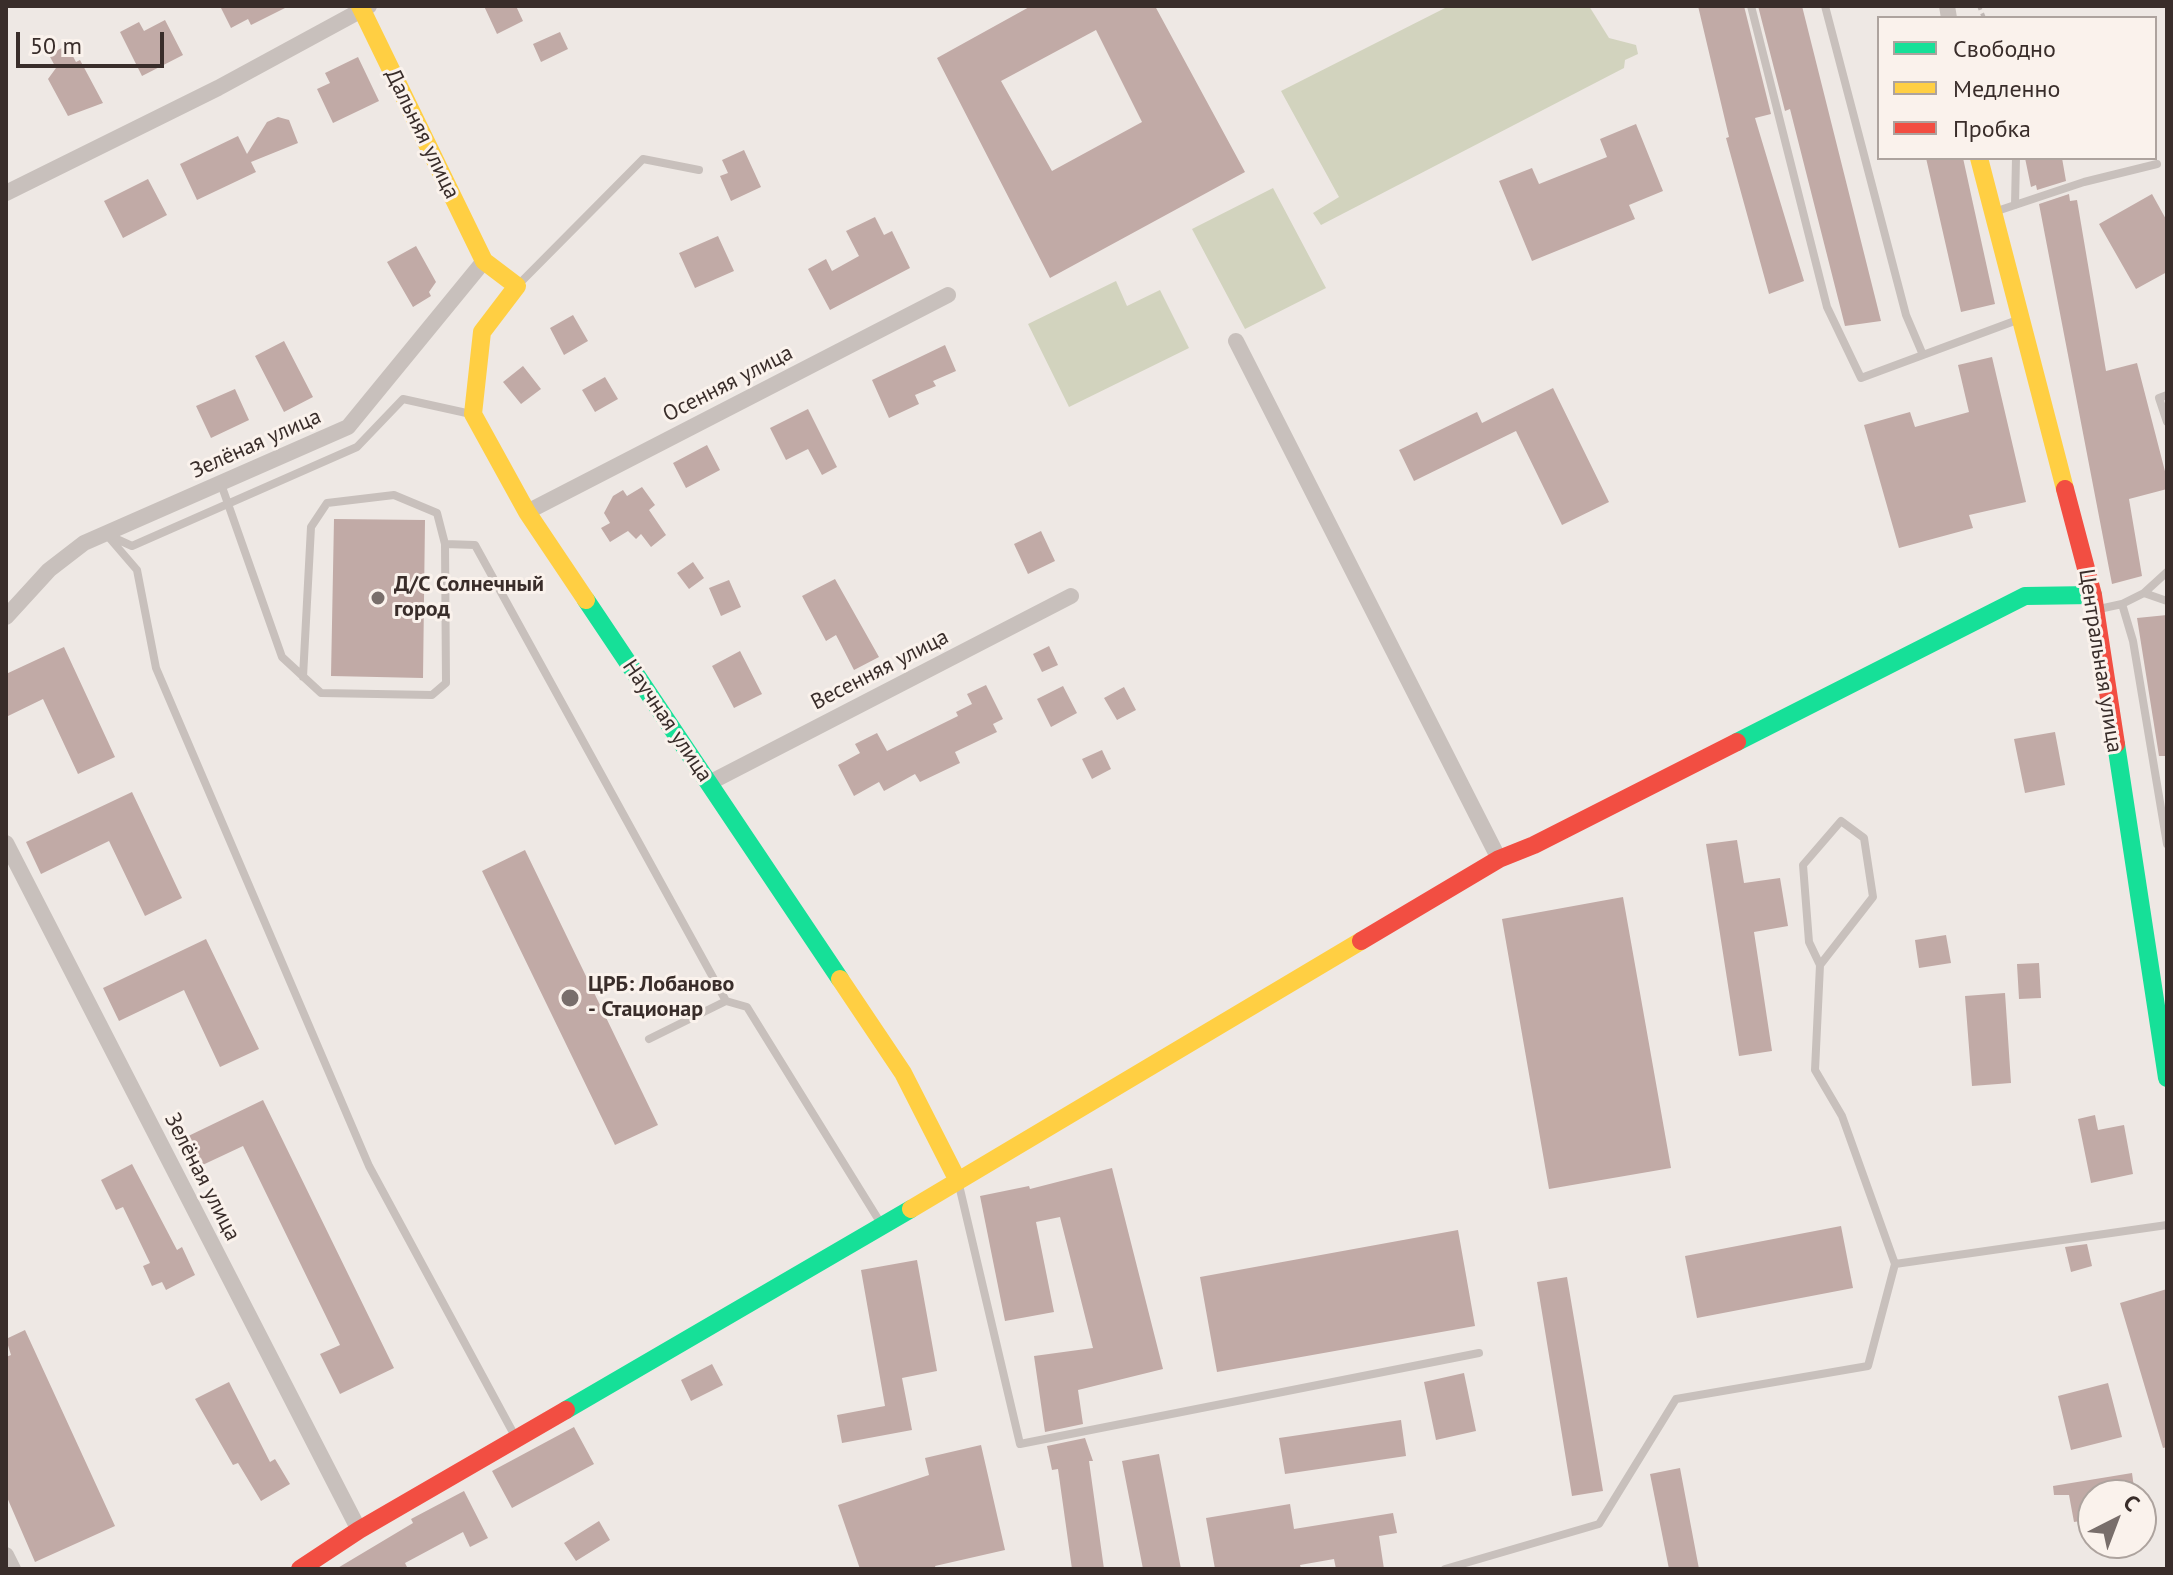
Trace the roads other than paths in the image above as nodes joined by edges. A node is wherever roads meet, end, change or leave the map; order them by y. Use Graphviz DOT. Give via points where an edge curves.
graph roads {
  1 [pos="1751,6"];
  2 [pos="1825,6"];
  3 [pos="364,7"];
  4 [pos="1980,160"];
  5 [pos="2016,160"];
  6 [pos="2157,164"];
  7 [pos="699,170"];
  8 [pos="6,193"];
  9 [pos="2015,205"];
  10 [pos="1993,212"];
  11 [pos="484,261"];
  12 [pos="517,286"];
  13 [pos="948,295"];
  14 [pos="2020,319"];
  15 [pos="1236,341"];
  16 [pos="1923,355"];
  17 [pos="2167,395"];
  18 [pos="473,414"];
  19 [pos="2167,422"];
  20 [pos="221,484"];
  21 [pos="230,504"];
  22 [pos="527,512"];
  23 [pos="106,534"];
  24 [pos="445,544"];
  25 [pos="2167,572"];
  26 [pos="2144,593"];
  27 [pos="1071,596"];
  28 [pos="2167,601"];
  29 [pos="2094,602"];
  30 [pos="2122,604"];
  31 [pos="6,617"];
  32 [pos="303,677"];
  33 [pos="709,783"];
  34 [pos="6,843"];
  35 [pos="2167,844"];
  36 [pos="1499,859"];
  37 [pos="1820,965"];
  38 [pos="726,1001"];
  39 [pos="2163,1036"];
  40 [pos="649,1039"];
  41 [pos="2167,1078"];
  42 [pos="958,1181"];
  43 [pos="883,1225"];
  44 [pos="2167,1225"];
  45 [pos="1895,1264"];
  46 [pos="1479,1353"];
  47 [pos="516,1438"];
  48 [pos="359,1530"];
  49 [pos="6,1555"];
  50 [pos="13,1569"];
  51 [pos="300,1569"];
  52 [pos="1445,1569"];
  1 -- 16 [label="lane" via="1827,307 1861,378"];
  2 -- 16 [label="lane" via="1906,315"];
  3 -- 8 [label="street" via="218,88"];
  3 -- 11 [label="street, Дальняя улица"];
  4 -- 10 [label="street, Центральная улица"];
  5 -- 9 [label="lane"];
  6 -- 9 [label="lane"];
  7 -- 12 [label="lane" via="643,159"];
  9 -- 10 [label="lane"];
  10 -- 14 [label="street, Центральная улица"];
  11 -- 12 [label="street"];
  11 -- 20 [label="street, Зелёная улица" via="348,427"];
  12 -- 18 [label="street" via="482,332"];
  13 -- 22 [label="street, Осенняя улица"];
  14 -- 16 [label="lane"];
  14 -- 29 [label="street, Центральная улица"];
  15 -- 36 [label="street"];
  17 -- 19 [label="lane" via="2159,398"];
  18 -- 21 [label="lane" via="403,399 357,447"];
  18 -- 22 [label="street, Научная улица"];
  20 -- 21 [label="lane"];
  20 -- 23 [label="street, Зелёная улица"];
  21 -- 23 [label="lane" via="132,546"];
  21 -- 32 [label="lane" via="282,657"];
  22 -- 33 [label="street, Научная улица"];
  23 -- 31 [label="street, Зелёная улица" via="84,543 49,570"];
  23 -- 47 [label="lane" via="137,570 156,668 369,1166"];
  24 -- 32 [label="lane" via="446,683 432,695 321,693"];
  24 -- 32 [label="lane" via="437,513 394,495 327,503 311,527"];
  24 -- 38 [label="lane" via="475,545"];
  25 -- 26 [label="lane"];
  26 -- 28 [label="lane"];
  26 -- 30 [label="lane"];
  27 -- 33 [label="street, Весенняя улица"];
  29 -- 30 [label="lane"];
  29 -- 36 [label="street" via="2025,596"];
  29 -- 39 [label="street, Центральная улица"];
  30 -- 35 [label="lane"];
  33 -- 42 [label="street, Научная улица" via="903,1073"];
  34 -- 48 [label="street, Зелёная улица"];
  36 -- 42 [label="street"];
  37 -- 37 [label="lane" via="1873,897 1864,838 1841,821 1803,865 1809,942"];
  37 -- 45 [label="lane" via="1815,1070 1842,1116"];
  38 -- 40 [label="lane"];
  38 -- 43 [label="lane" via="747,1007"];
  39 -- 41 [label="street, Центральная улица"];
  42 -- 43 [label="street"];
  42 -- 46 [label="lane" via="1020,1444"];
  43 -- 47 [label="street"];
  44 -- 45 [label="lane"];
  45 -- 52 [label="lane" via="1868,1366 1676,1399 1599,1524"];
  47 -- 48 [label="street"];
  48 -- 51 [label="street"];
  49 -- 50 [label="street"];
}
